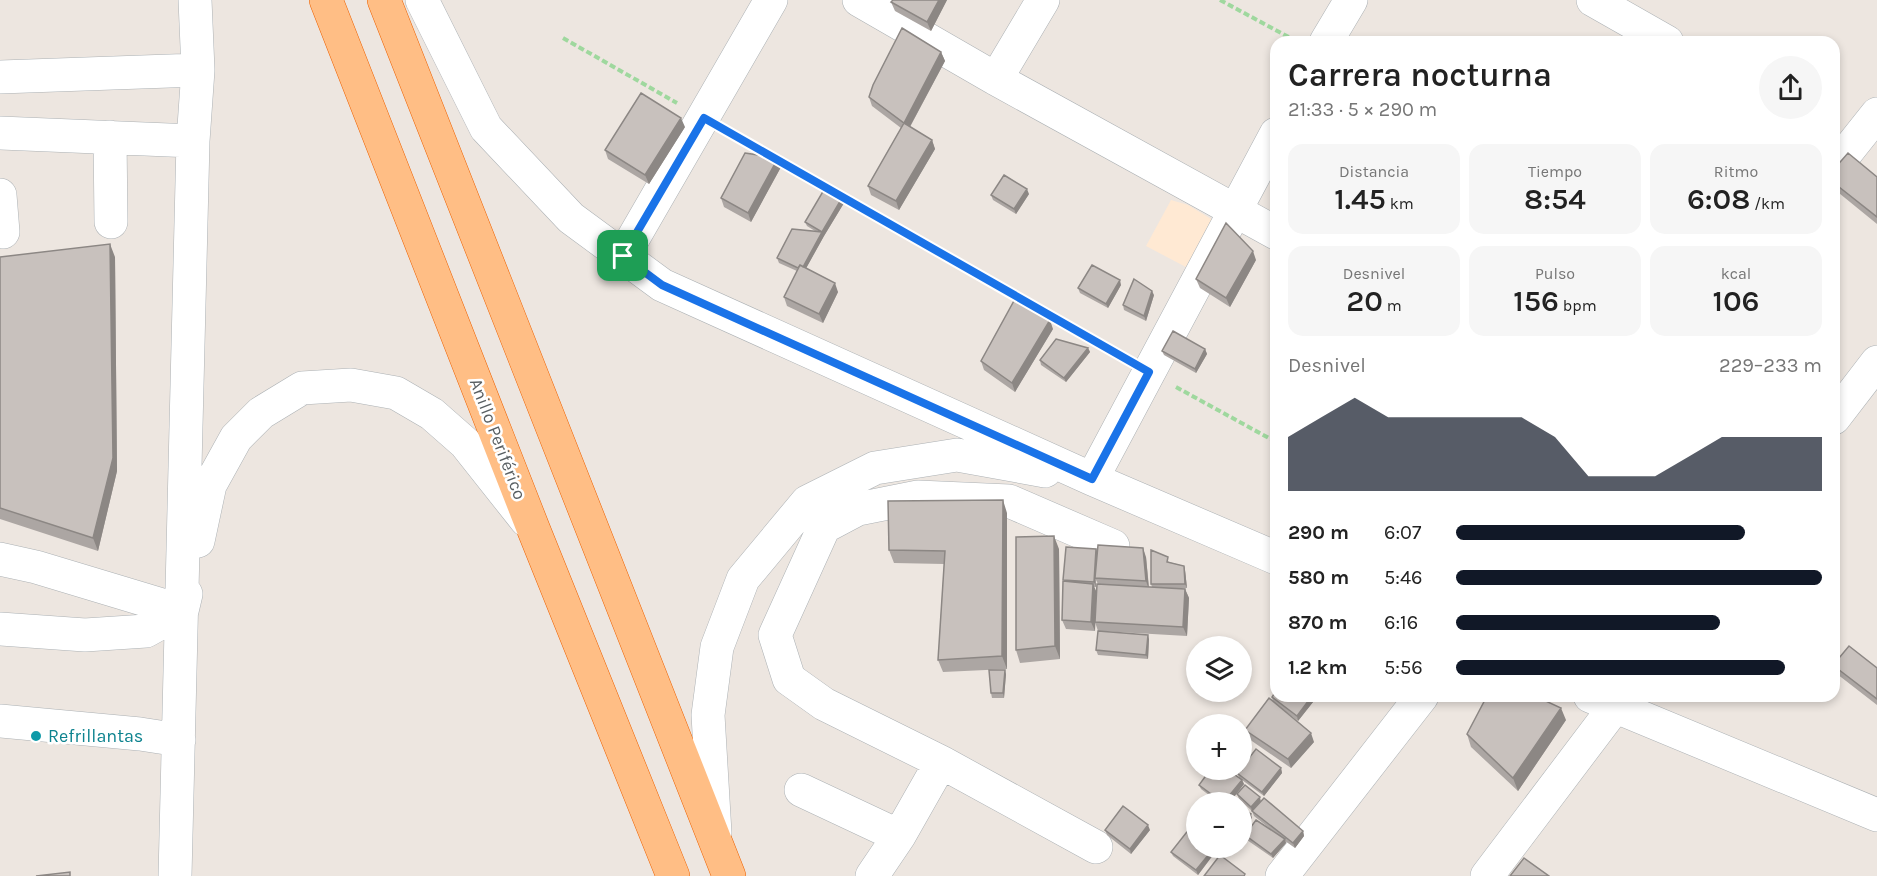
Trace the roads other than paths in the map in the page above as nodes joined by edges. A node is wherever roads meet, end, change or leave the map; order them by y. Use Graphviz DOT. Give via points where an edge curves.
graph roads {
  1 [pos="195,0"];
  2 [pos="326,0"];
  3 [pos="384,0"];
  4 [pos="422,0"];
  5 [pos="771,0"];
  6 [pos="859,0"];
  7 [pos="1043,0"];
  8 [pos="1351,0"];
  9 [pos="1593,0"];
  10 [pos="1330,36"];
  11 [pos="1656,36"];
  12 [pos="198,70"];
  13 [pos="0,77"];
  14 [pos="996,79"];
  15 [pos="1877,114"];
  16 [pos="0,133"];
  17 [pos="110,137"];
  18 [pos="193,141"];
  19 [pos="1270,145"];
  20 [pos="1840,160"];
  21 [pos="0,195"];
  22 [pos="1235,211"];
  23 [pos="111,222"];
  24 [pos="1270,230"];
  25 [pos="3,232"];
  26 [pos="623,256"];
  27 [pos="1877,362"];
  28 [pos="1840,410"];
  29 [pos="1092,479"];
  30 [pos="533,528"];
  31 [pos="1113,546"];
  32 [pos="1270,555"];
  33 [pos="0,559"];
  34 [pos="182,611"];
  35 [pos="0,629"];
  36 [pos="1417,702"];
  37 [pos="1608,702"];
  38 [pos="1614,702"];
  39 [pos="0,721"];
  40 [pos="179,740"];
  41 [pos="941,762"];
  42 [pos="801,790"];
  43 [pos="1877,815"];
  44 [pos="899,836"];
  45 [pos="715,841"];
  46 [pos="1096,847"];
  47 [pos="175,876"];
  48 [pos="673,876"];
  49 [pos="729,876"];
  50 [pos="872,876"];
  51 [pos="1282,876"];
  52 [pos="1487,876"];
  1 -- 12 [label="street"];
  2 -- 30 [label="highway, Anillo Periférico"];
  3 -- 45 [label="highway"];
  4 -- 26 [label="street" via="486,128 571,218"];
  5 -- 26 [label="street"];
  6 -- 14 [label="street"];
  7 -- 14 [label="street"];
  8 -- 10 [label="street"];
  9 -- 11 [label="street"];
  12 -- 13 [label="street"];
  12 -- 18 [label="street"];
  14 -- 22 [label="street"];
  15 -- 20 [label="street"];
  16 -- 17 [label="street"];
  17 -- 18 [label="street"];
  17 -- 23 [label="street"];
  18 -- 34 [label="street"];
  19 -- 22 [label="street"];
  21 -- 25 [label="street"];
  22 -- 24 [label="street"];
  22 -- 29 [label="street"];
  26 -- 29 [label="street" via="662,285"];
  27 -- 28 [label="street"];
  29 -- 32 [label="street"];
  29 -- 45 [label="street" via="957,456 875,468 807,502 743,579 717,647 708,715"];
  30 -- 34 [label="street" via="465,443 432,414 396,393 351,385 302,388 261,413 236,438 210,485"];
  30 -- 48 [label="highway, Anillo Periférico"];
  31 -- 41 [label="street" via="1009,501 918,497 858,509 824,527 775,635 789,679 824,704"];
  33 -- 34 [label="street"];
  34 -- 35 [label="street" via="146,631 85,635"];
  34 -- 40 [label="street"];
  36 -- 51 [label="street"];
  37 -- 52 [label="street"];
  38 -- 43 [label="street"];
  39 -- 40 [label="street"];
  40 -- 47 [label="street"];
  41 -- 44 [label="street"];
  41 -- 46 [label="street"];
  42 -- 44 [label="street"];
  44 -- 50 [label="street"];
  45 -- 49 [label="highway"];
}
